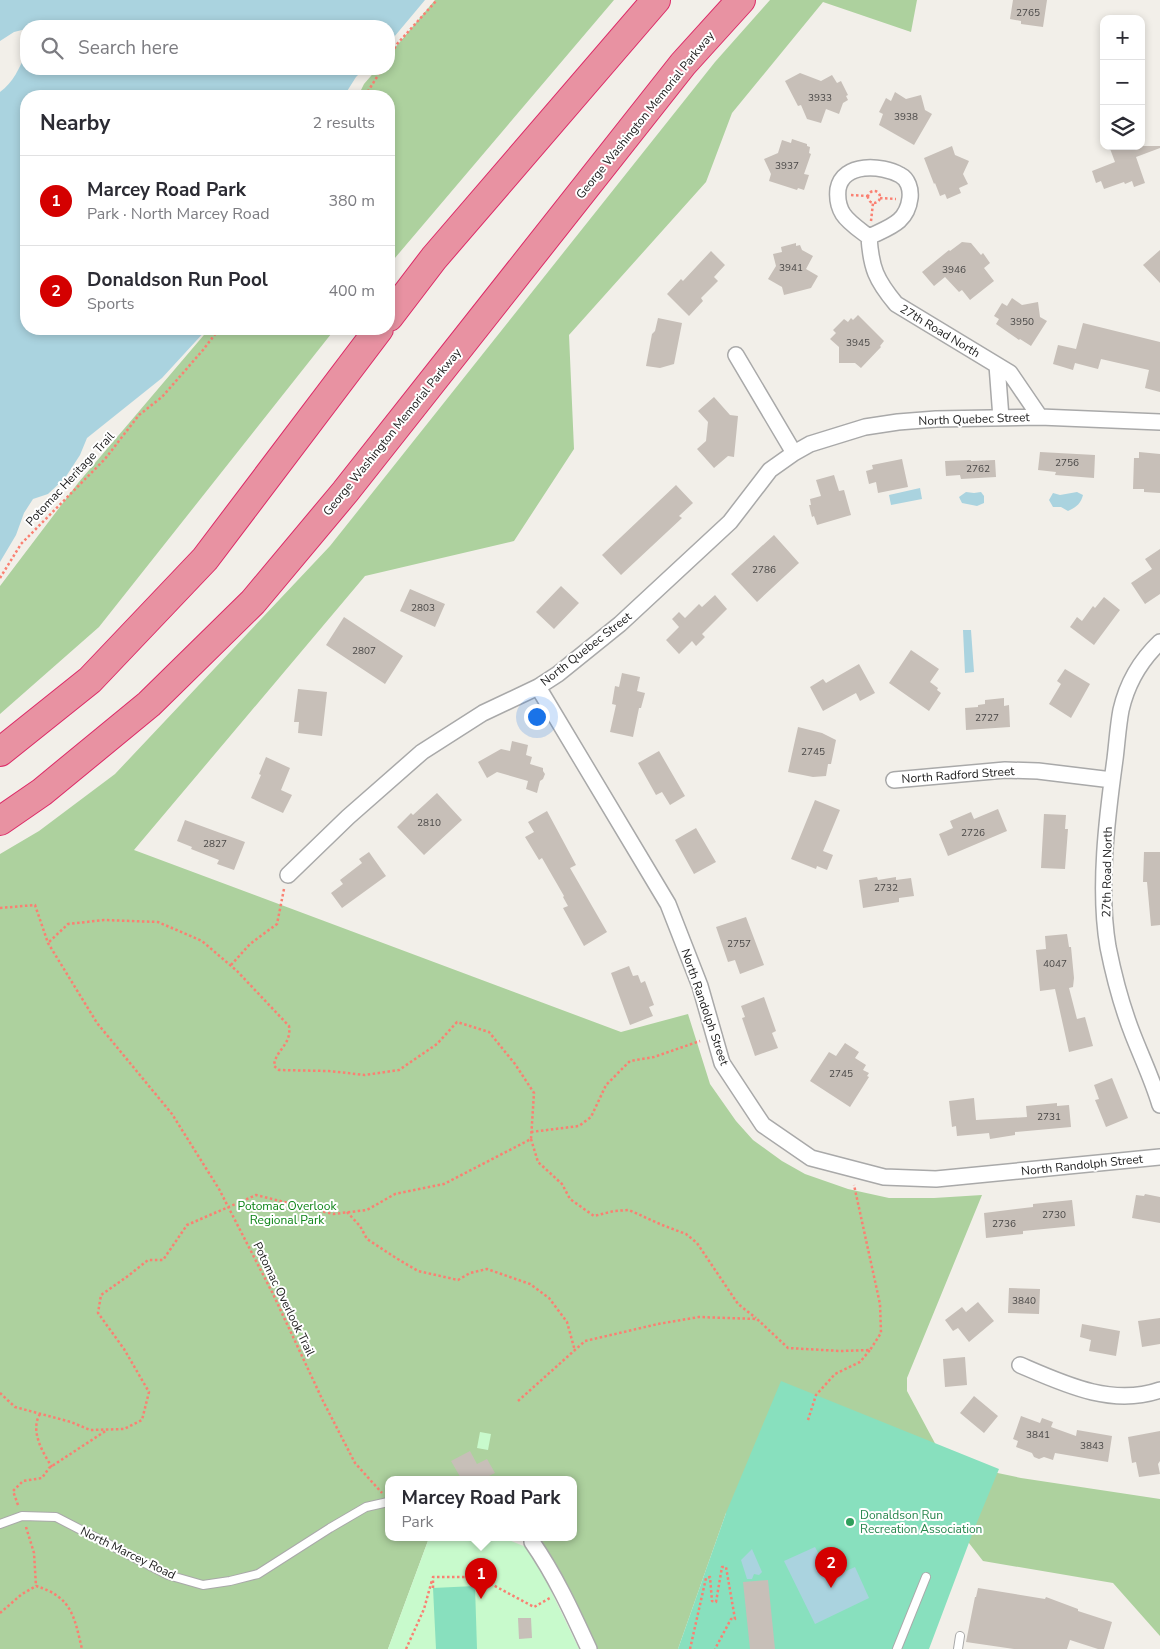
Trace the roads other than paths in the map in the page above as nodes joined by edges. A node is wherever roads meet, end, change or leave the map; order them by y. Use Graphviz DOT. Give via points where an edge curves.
graph roads {
  1 [pos="656,0"];
  2 [pos="741,0"];
  3 [pos="868,237"];
  4 [pos="395,308"];
  5 [pos="375,335"];
  6 [pos="736,355"];
  7 [pos="997,365"];
  8 [pos="1040,417"];
  9 [pos="1001,418"];
  10 [pos="1160,422"];
  11 [pos="794,453"];
  12 [pos="1160,642"];
  13 [pos="538,687"];
  14 [pos="0,752"];
  15 [pos="894,780"];
  16 [pos="1112,780"];
  17 [pos="0,821"];
  18 [pos="288,875"];
  19 [pos="1160,1105"];
  20 [pos="1160,1157"];
  21 [pos="1020,1366"];
  22 [pos="1160,1390"];
  23 [pos="385,1502"];
  24 [pos="0,1524"];
  25 [pos="529,1541"];
  26 [pos="926,1577"];
  27 [pos="960,1636"];
  28 [pos="589,1649"];
  29 [pos="897,1649"];
  30 [pos="958,1649"];
  1 -- 4 [label="highway" via="434,258"];
  2 -- 17 [label="highway, George Washington Memorial Parkway" via="683,64 351,484 253,602 149,704 42,792"];
  3 -- 3 [label="street" via="904,218 910,194 908,183 901,175 884,170 855,169 839,183 839,207 844,216"];
  3 -- 7 [label="street, 27th Road North" via="870,261 883,288 896,304"];
  5 -- 14 [label="highway" via="205,559 90,680"];
  6 -- 11 [label="street"];
  7 -- 8 [label="street, 27th Road North" via="1010,374"];
  7 -- 9 [label="street"];
  8 -- 9 [label="street, North Quebec Street"];
  8 -- 10 [label="street, North Quebec Street"];
  9 -- 11 [label="street, North Quebec Street" via="936,419 865,427 810,444"];
  11 -- 13 [label="street, North Quebec Street" via="770,470 730,522 620,624"];
  12 -- 16 [label="street, 27th Road North" via="1139,666 1129,686 1121,710"];
  13 -- 18 [label="street, North Quebec Street" via="483,713 422,752"];
  13 -- 20 [label="street, North Randolph Street" via="668,904 700,986 722,1063 763,1125 810,1158 884,1177 936,1179"];
  15 -- 16 [label="street, North Radford Street" via="1005,770"];
  16 -- 19 [label="street, 27th Road North" via="1104,902 1108,946 1132,1034"];
  21 -- 22 [label="street" via="1096,1394 1143,1395"];
  23 -- 24 [label="lane, North Marcey Road" via="366,1507 258,1574 202,1585 168,1575 56,1517 22,1516"];
  25 -- 28 [label="street" via="547,1563"];
  26 -- 29 [label="lane"];
  27 -- 30 [label="lane"];
}
